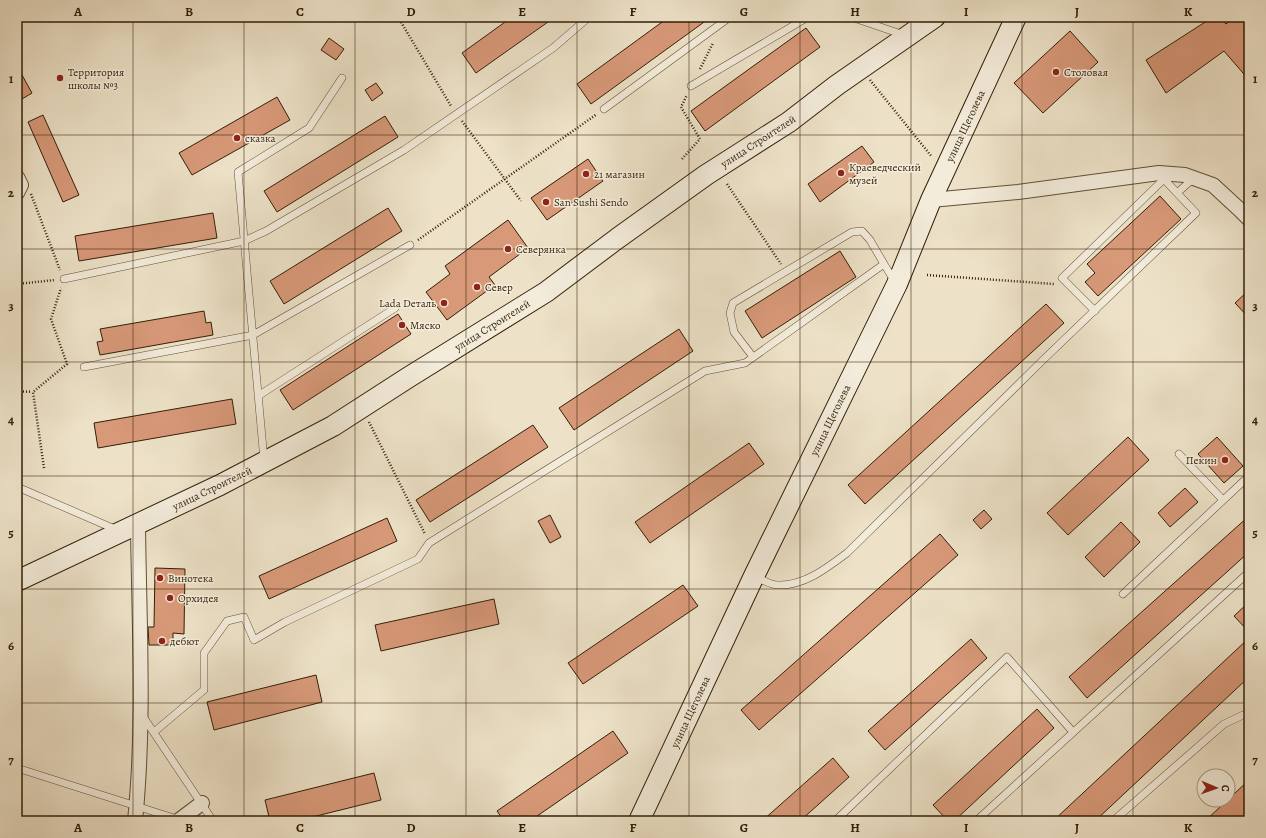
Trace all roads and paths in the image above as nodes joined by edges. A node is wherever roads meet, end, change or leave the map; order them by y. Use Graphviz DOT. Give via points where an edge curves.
graph roads {
  1 [pos="589,17"];
  2 [pos="730,17"];
  3 [pos="808,17"];
  4 [pos="851,17"];
  5 [pos="935,17"];
  6 [pos="1016,17"];
  7 [pos="907,36"];
  8 [pos="861,69"];
  9 [pos="342,78"];
  10 [pos="691,86"];
  11 [pos="604,109"];
  12 [pos="17,156"];
  13 [pos="944,172"];
  14 [pos="20,174"];
  15 [pos="1194,178"];
  16 [pos="727,184"];
  17 [pos="1178,192"];
  18 [pos="24,193"];
  19 [pos="931,200"];
  20 [pos="1249,220"];
  21 [pos="244,241"];
  22 [pos="410,245"];
  23 [pos="884,264"];
  24 [pos="786,272"];
  25 [pos="927,275"];
  26 [pos="64,279"];
  27 [pos="17,284"];
  28 [pos="897,284"];
  29 [pos="1054,284"];
  30 [pos="394,308"];
  31 [pos="1095,311"];
  32 [pos="253,335"];
  33 [pos="753,357"];
  34 [pos="84,367"];
  35 [pos="17,391"];
  36 [pos="33,392"];
  37 [pos="258,396"];
  38 [pos="362,408"];
  39 [pos="1179,454"];
  40 [pos="264,462"];
  41 [pos="44,468"];
  42 [pos="1249,476"];
  43 [pos="22,489"];
  44 [pos="1223,500"];
  45 [pos="130,528"];
  46 [pos="429,543"];
  47 [pos="1249,572"];
  48 [pos="754,576"];
  49 [pos="17,581"];
  50 [pos="1123,594"];
  51 [pos="140,712"];
  52 [pos="1249,714"];
  53 [pos="154,732"];
  54 [pos="1073,732"];
  55 [pos="17,768"];
  56 [pos="202,803"];
  57 [pos="137,806"];
  58 [pos="135,821"];
  59 [pos="179,821"];
  60 [pos="213,821"];
  61 [pos="639,821"];
  62 [pos="835,821"];
  63 [pos="976,821"];
  64 [pos="1113,821"];
  1 -- 21 [label="lane" via="553,48 404,150 266,231"];
  2 -- 11 [label="lane"];
  3 -- 10 [label="lane"];
  4 -- 7 [label="lane"];
  5 -- 7 [label="street, улица Строителей"];
  6 -- 13 [label="street, улица Щеголева"];
  7 -- 8 [label="street, улица Строителей"];
  8 -- 13 [label="path"];
  8 -- 38 [label="street, улица Строителей" via="789,122 706,175 546,292"];
  9 -- 21 [label="lane" via="309,128 238,172"];
  11 -- 22 [label="path"];
  12 -- 14 [label="path"];
  13 -- 19 [label="street, улица Щеголева"];
  14 -- 18 [label="street" via="20,185"];
  15 -- 17 [label="lane"];
  15 -- 19 [label="street" via="1159,173 1018,192"];
  15 -- 20 [label="street" via="1213,185"];
  16 -- 24 [label="path"];
  17 -- 31 [label="lane" via="1196,213"];
  17 -- 31 [label="lane" via="1164,179 1062,278"];
  18 -- 26 [label="path"];
  19 -- 28 [label="street, улица Щеголева"];
  21 -- 26 [label="lane"];
  21 -- 32 [label="lane"];
  22 -- 32 [label="lane"];
  23 -- 24 [label="lane" via="862,231 852,232"];
  23 -- 28 [label="lane"];
  23 -- 33 [label="lane"];
  24 -- 33 [label="lane" via="733,302 730,313 734,332"];
  25 -- 29 [label="path"];
  26 -- 27 [label="path"];
  26 -- 36 [label="path" via="51,319 66,364"];
  28 -- 48 [label="street, улица Щеголева"];
  30 -- 37 [label="lane"];
  31 -- 48 [label="lane" via="847,553 824,571 794,584 776,585"];
  32 -- 34 [label="lane"];
  32 -- 37 [label="lane"];
  33 -- 46 [label="lane" via="745,363 704,371"];
  35 -- 36 [label="path"];
  36 -- 41 [label="path"];
  37 -- 40 [label="lane"];
  38 -- 40 [label="street, улица Строителей"];
  38 -- 46 [label="path"];
  39 -- 44 [label="lane"];
  40 -- 45 [label="street, улица Строителей"];
  42 -- 44 [label="lane"];
  43 -- 45 [label="lane"];
  44 -- 50 [label="lane"];
  45 -- 49 [label="street, улица Строителей"];
  45 -- 51 [label="street" via="140,637"];
  46 -- 53 [label="lane" via="418,559 285,622 254,640 244,617 227,621 204,653 204,690"];
  47 -- 54 [label="lane"];
  48 -- 61 [label="street, улица Щеголева"];
  51 -- 53 [label="lane"];
  51 -- 57 [label="street"];
  52 -- 64 [label="lane" via="1224,724"];
  53 -- 56 [label="lane"];
  54 -- 62 [label="lane" via="1006,657"];
  54 -- 63 [label="lane"];
  55 -- 57 [label="lane"];
  56 -- 59 [label="street"];
  56 -- 60 [label="lane"];
  57 -- 58 [label="street"];
  57 -- 59 [label="lane"];
}
